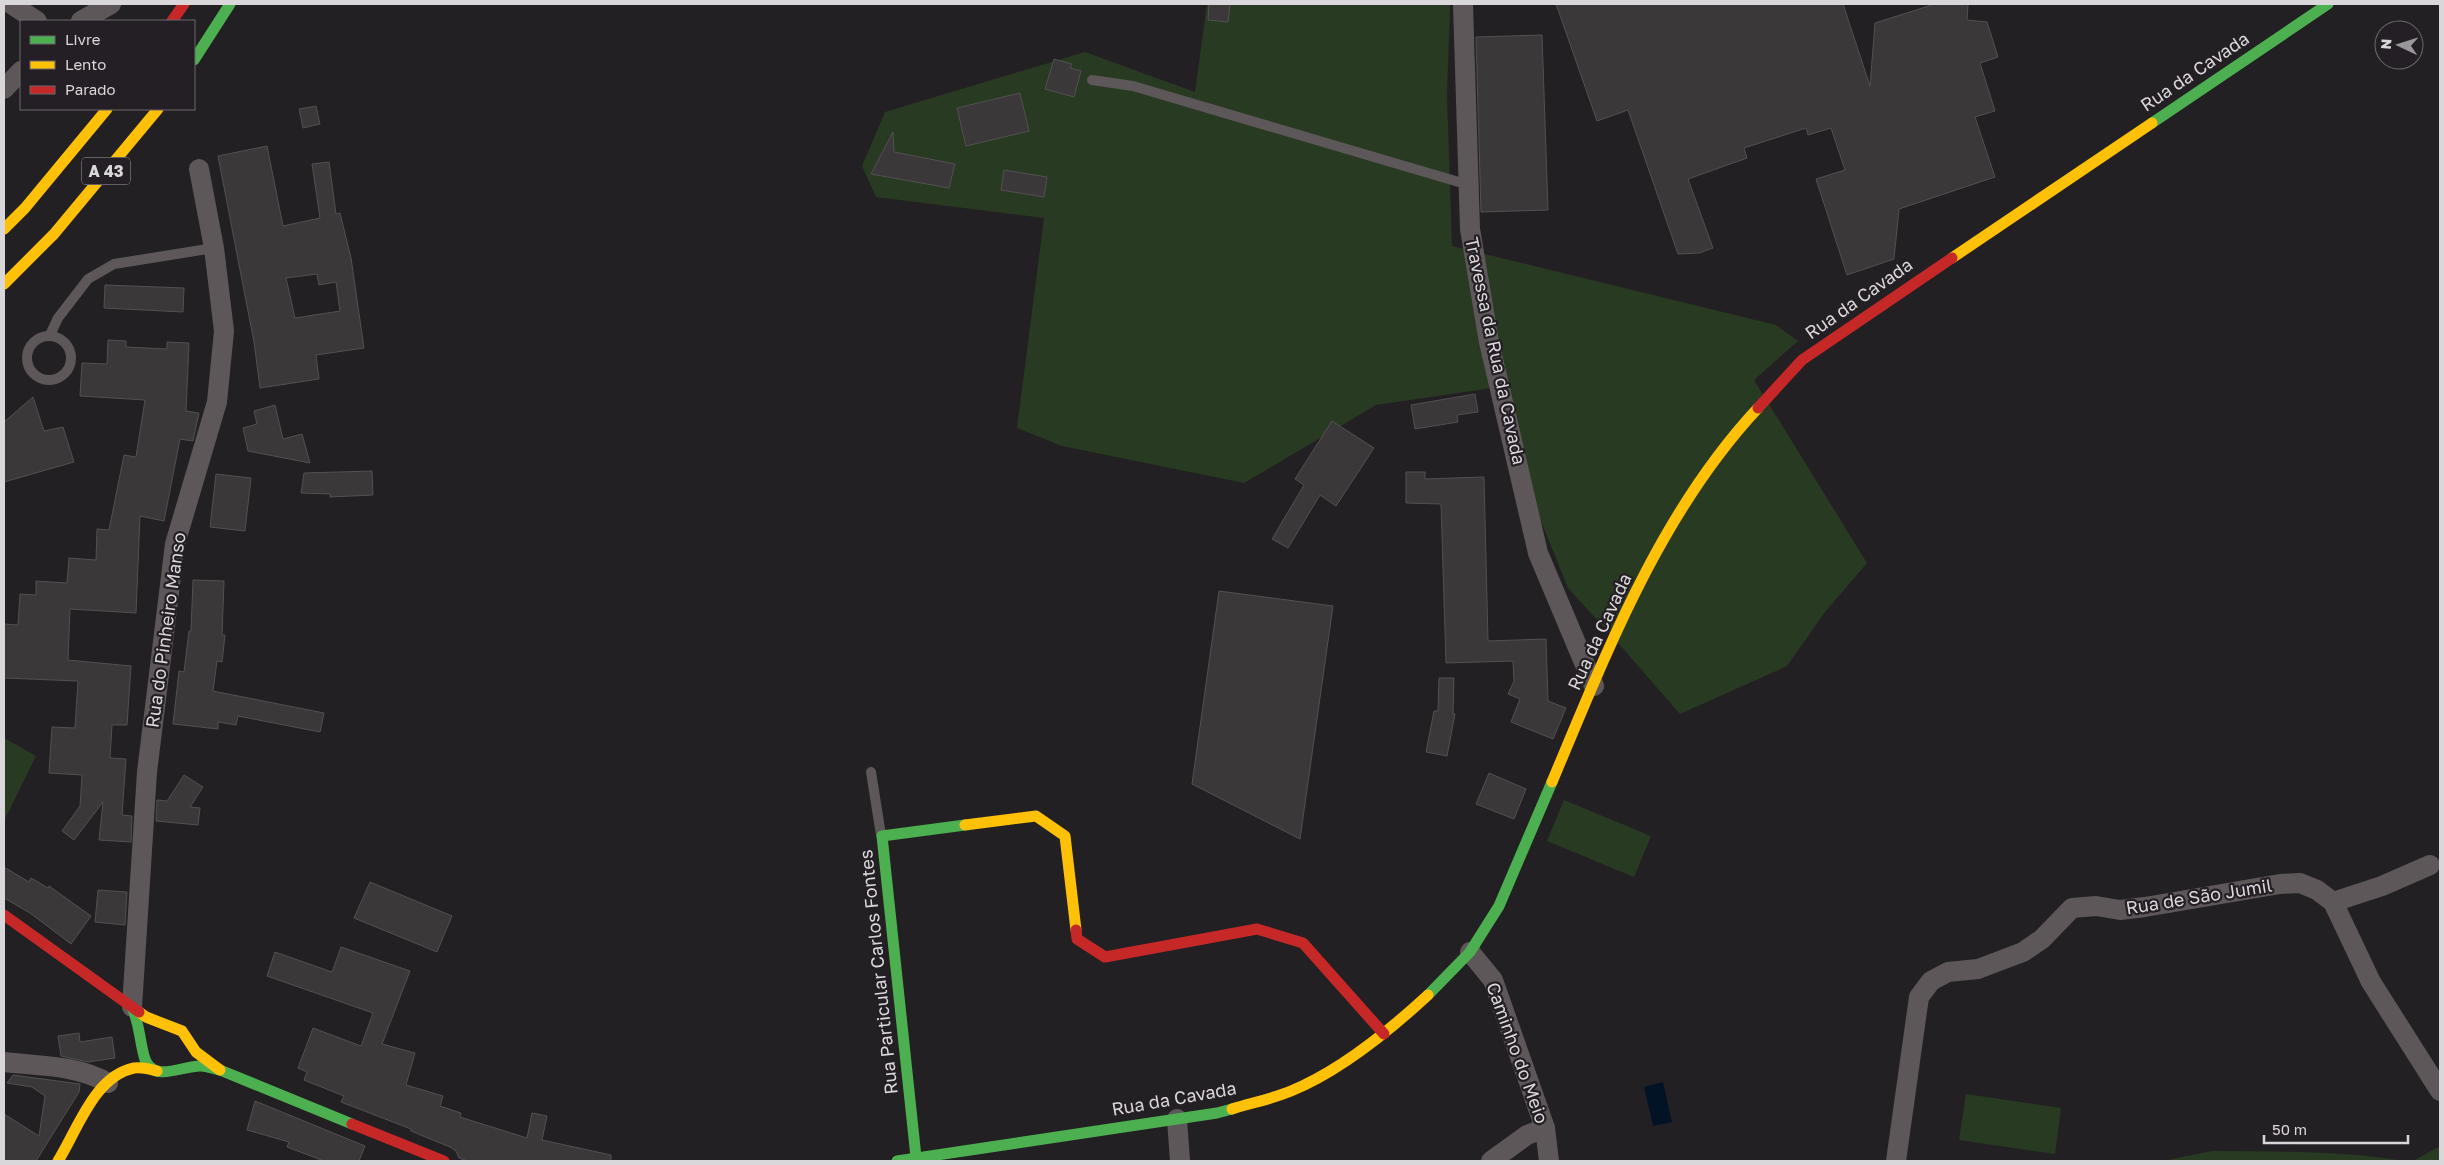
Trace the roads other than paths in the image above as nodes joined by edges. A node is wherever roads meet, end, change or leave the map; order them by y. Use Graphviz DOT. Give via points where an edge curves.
graph roads {
  1 [pos="11,4"];
  2 [pos="111,4"];
  3 [pos="184,4"];
  4 [pos="230,4"];
  5 [pos="1463,4"];
  6 [pos="2328,4"];
  7 [pos="35,20"];
  8 [pos="83,20"];
  9 [pos="173,20"];
  10 [pos="195,58"];
  11 [pos="20,72"];
  12 [pos="1092,80"];
  13 [pos="4,89"];
  14 [pos="106,110"];
  15 [pos="157,110"];
  16 [pos="199,169"];
  17 [pos="1469,185"];
  18 [pos="4,229"];
  19 [pos="214,248"];
  20 [pos="4,284"];
  21 [pos="50,336"];
  22 [pos="1594,686"];
  23 [pos="871,772"];
  24 [pos="882,836"];
  25 [pos="2430,864"];
  26 [pos="2333,902"];
  27 [pos="4,915"];
  28 [pos="1470,952"];
  29 [pos="132,1007"];
  30 [pos="176,1027"];
  31 [pos="1384,1034"];
  32 [pos="187,1037"];
  33 [pos="143,1044"];
  34 [pos="4,1062"];
  35 [pos="220,1070"];
  36 [pos="157,1071"];
  37 [pos="177,1071"];
  38 [pos="115,1078"];
  39 [pos="2440,1091"];
  40 [pos="1178,1119"];
  41 [pos="1545,1128"];
  42 [pos="916,1157"];
  43 [pos="58,1161"];
  44 [pos="444,1161"];
  45 [pos="897,1161"];
  46 [pos="1180,1161"];
  47 [pos="1491,1161"];
  48 [pos="1549,1161"];
  49 [pos="1896,1161"];
  1 -- 7 [label="street"];
  2 -- 8 [label="street"];
  3 -- 9 [label="main road"];
  4 -- 10 [label="main road"];
  5 -- 17 [label="street, Travessa da Rua da Cavada"];
  6 -- 22 [label="main road, Rua da Cavada" via="1802,360 1742,425 1704,473 1665,536"];
  11 -- 13 [label="street"];
  12 -- 17 [label="lane" via="1133,86"];
  14 -- 18 [label="main road, A 43"];
  15 -- 20 [label="main road, A 43" via="54,234"];
  16 -- 19 [label="street, Rua do Pinheiro Manso"];
  17 -- 22 [label="street, Travessa da Rua da Cavada" via="1470,229 1490,342 1538,553"];
  19 -- 21 [label="lane" via="114,264 88,279 58,318"];
  19 -- 29 [label="street, Rua do Pinheiro Manso" via="224,331 217,402 175,544 147,772"];
  21 -- 21 [label="lane" via="38,338 30,347 27,360 32,371 42,379 54,379 65,373 71,362 70,350 62,340"];
  22 -- 28 [label="main road, Rua da Cavada" via="1498,906"];
  23 -- 24 [label="lane"];
  24 -- 31 [label="main road, Rua Particular Carlos Fontes" via="1036,816 1065,836 1077,939 1105,957 1257,929 1302,943"];
  24 -- 42 [label="main road, Rua Particular Carlos Fontes"];
  25 -- 26 [label="street" via="2382,886"];
  26 -- 39 [label="street, Rua de São Jumil" via="2372,982"];
  26 -- 49 [label="street, Rua de São Jumil" via="2318,890 2300,883 2120,910 2096,906 2072,908 2042,939 2023,952 1978,969 1948,972 1931,981 1919,997"];
  27 -- 29 [label="main road"];
  28 -- 31 [label="main road, Rua da Cavada"];
  28 -- 41 [label="street, Caminho do Meio" via="1493,980"];
  29 -- 30 [label="main road" via="146,1017"];
  29 -- 33 [label="main road"];
  30 -- 32 [label="main road"];
  30 -- 33 [label="main road" via="160,1026"];
  31 -- 40 [label="main road, Rua da Cavada" via="1342,1063 1291,1091 1217,1113"];
  32 -- 35 [label="main road" via="196,1052"];
  32 -- 37 [label="main road" via="191,1052 184,1066"];
  33 -- 36 [label="main road" via="144,1058"];
  33 -- 38 [label="main road" via="136,1058"];
  34 -- 38 [label="street"];
  35 -- 37 [label="main road" via="200,1066"];
  35 -- 44 [label="main road"];
  36 -- 37 [label="main road" via="170,1074"];
  36 -- 38 [label="main road" via="138,1068"];
  38 -- 43 [label="main road" via="86,1112"];
  40 -- 42 [label="main road, Rua da Cavada"];
  40 -- 46 [label="street"];
  41 -- 47 [label="street" via="1526,1135"];
  41 -- 48 [label="street, Caminho do Meio"];
  42 -- 45 [label="main road, Rua da Cavada"];
}
